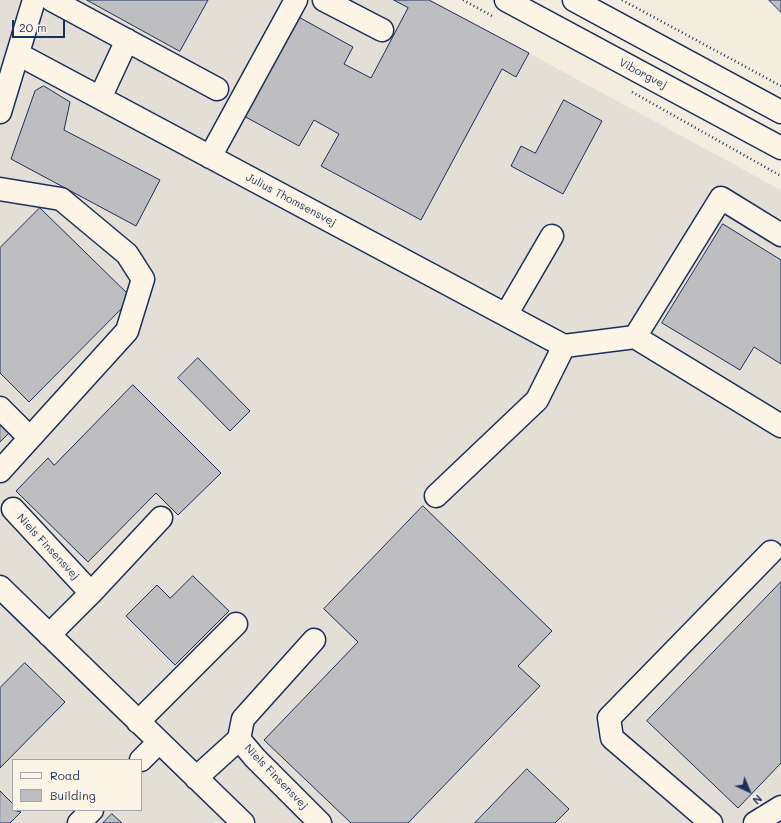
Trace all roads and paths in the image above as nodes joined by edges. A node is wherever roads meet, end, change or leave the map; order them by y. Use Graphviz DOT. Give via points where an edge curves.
graph roads {
  1 [pos="34,0"];
  2 [pos="52,0"];
  3 [pos="296,0"];
  4 [pos="324,0"];
  5 [pos="462,0"];
  6 [pos="574,0"];
  7 [pos="622,0"];
  8 [pos="501,9"];
  9 [pos="382,30"];
  10 [pos="127,40"];
  11 [pos="18,54"];
  12 [pos="781,86"];
  13 [pos="217,89"];
  14 [pos="627,90"];
  15 [pos="100,98"];
  16 [pos="0,112"];
  17 [pos="781,112"];
  18 [pos="781,148"];
  19 [pos="210,157"];
  20 [pos="781,176"];
  21 [pos="0,189"];
  22 [pos="781,235"];
  23 [pos="552,236"];
  24 [pos="506,315"];
  25 [pos="636,337"];
  26 [pos="564,346"];
  27 [pos="0,408"];
  28 [pos="781,426"];
  29 [pos="30,438"];
  30 [pos="0,471"];
  31 [pos="436,496"];
  32 [pos="13,509"];
  33 [pos="161,518"];
  34 [pos="771,552"];
  35 [pos="0,587"];
  36 [pos="91,593"];
  37 [pos="236,624"];
  38 [pos="49,636"];
  39 [pos="314,640"];
  40 [pos="138,722"];
  41 [pos="239,739"];
  42 [pos="159,742"];
  43 [pos="142,759"];
  44 [pos="196,778"];
  45 [pos="781,807"];
  46 [pos="91,811"];
  47 [pos="239,822"];
  48 [pos="79,823"];
  49 [pos="320,823"];
  50 [pos="712,823"];
  51 [pos="756,823"];
  1 -- 11 [label="street"];
  2 -- 10 [label="street"];
  3 -- 19 [label="street"];
  4 -- 9 [label="street"];
  5 -- 8 [label="path"];
  6 -- 17 [label="street"];
  7 -- 12 [label="path"];
  8 -- 18 [label="street, Viborgvej"];
  10 -- 13 [label="street"];
  10 -- 15 [label="street"];
  11 -- 15 [label="street, Julius Thomsensvej"];
  11 -- 16 [label="street"];
  14 -- 20 [label="path"];
  15 -- 19 [label="street, Julius Thomsensvej"];
  19 -- 24 [label="street, Julius Thomsensvej"];
  21 -- 29 [label="street" via="61,199 127,254 143,279 127,331"];
  22 -- 25 [label="street" via="721,198"];
  23 -- 24 [label="street"];
  24 -- 26 [label="street, Julius Thomsensvej"];
  25 -- 26 [label="street"];
  25 -- 28 [label="street"];
  26 -- 31 [label="street" via="537,400"];
  27 -- 29 [label="street"];
  29 -- 30 [label="street"];
  32 -- 36 [label="street, Niels Finsensvej"];
  33 -- 36 [label="street"];
  34 -- 50 [label="street" via="609,718 612,738"];
  35 -- 38 [label="street"];
  36 -- 38 [label="street"];
  37 -- 40 [label="street"];
  38 -- 40 [label="street"];
  39 -- 41 [label="street" via="243,719"];
  40 -- 42 [label="street"];
  41 -- 44 [label="street, Niels Finsensvej"];
  41 -- 49 [label="street, Niels Finsensvej"];
  42 -- 43 [label="street"];
  42 -- 44 [label="street"];
  44 -- 47 [label="street"];
  45 -- 51 [label="street"];
  46 -- 48 [label="street"];
}
